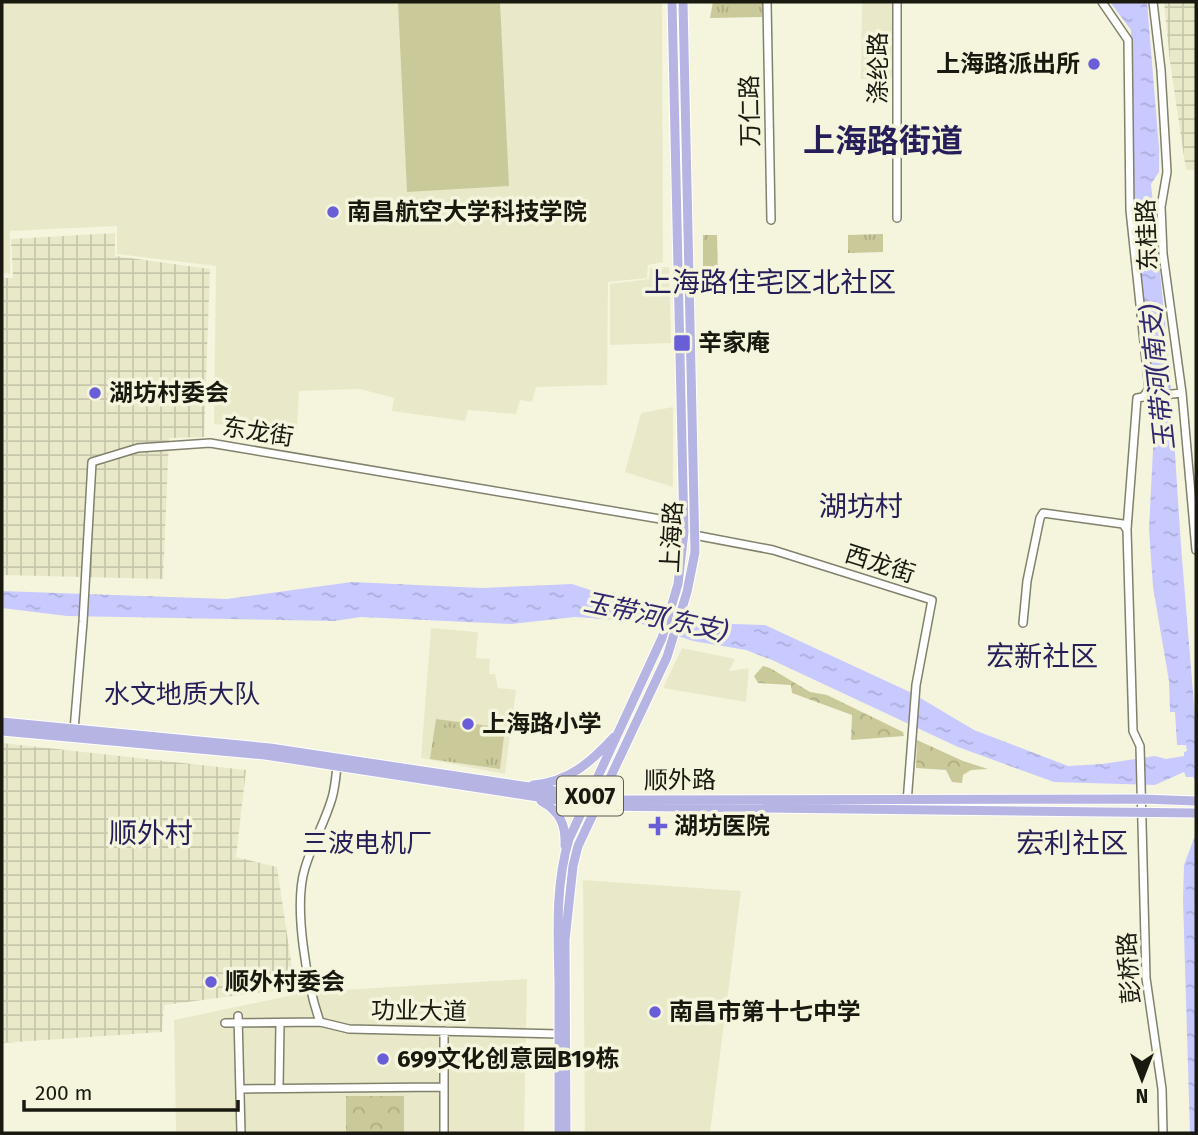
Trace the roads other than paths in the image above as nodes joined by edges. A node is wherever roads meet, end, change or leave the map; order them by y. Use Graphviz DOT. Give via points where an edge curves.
graph roads {
  1 [pos="672,2"];
  2 [pos="683,2"];
  3 [pos="767,2"];
  4 [pos="897,2"];
  5 [pos="1102,2"];
  6 [pos="1153,2"];
  7 [pos="897,218"];
  8 [pos="771,220"];
  9 [pos="1179,393"];
  10 [pos="1143,397"];
  11 [pos="684,523"];
  12 [pos="1127,530"];
  13 [pos="694,535"];
  14 [pos="1196,550"];
  15 [pos="1023,623"];
  16 [pos="2,722"];
  17 [pos="75,730"];
  18 [pos="620,730"];
  19 [pos="2,731"];
  20 [pos="337,766"];
  21 [pos="522,786"];
  22 [pos="533,797"];
  23 [pos="1142,799"];
  24 [pos="587,800"];
  25 [pos="1196,801"];
  26 [pos="599,802"];
  27 [pos="907,805"];
  28 [pos="1142,811"];
  29 [pos="1196,813"];
  30 [pos="564,856"];
  31 [pos="238,1019"];
  32 [pos="320,1022"];
  33 [pos="225,1023"];
  34 [pos="279,1023"];
  35 [pos="443,1031"];
  36 [pos="559,1034"];
  37 [pos="444,1087"];
  38 [pos="279,1088"];
  39 [pos="240,1089"];
  40 [pos="241,1133"];
  41 [pos="444,1133"];
  42 [pos="559,1133"];
  43 [pos="566,1133"];
  44 [pos="1163,1133"];
  1 -- 11 [label="main road, 上海路"];
  2 -- 13 [label="main road, 上海路"];
  3 -- 8 [label="street, 万仁路"];
  4 -- 7 [label="street, 涤纶路"];
  5 -- 10 [label="street" via="1128,40 1130,210 1149,389"];
  6 -- 9 [label="street, 东桂路" via="1167,172 1161,207 1163,254"];
  9 -- 10 [label="street"];
  9 -- 14 [label="street, 东桂路"];
  10 -- 12 [label="street, 彭桥路" via="1137,398"];
  11 -- 17 [label="street, 东龙街" via="210,443 138,448 92,462"];
  11 -- 18 [label="main road, 上海路" via="678,584 662,638"];
  12 -- 15 [label="street" via="1124,524 1044,513 1027,581"];
  12 -- 23 [label="street, 彭桥路" via="1133,731 1140,746"];
  13 -- 26 [label="main road, 上海路" via="687,592 667,657"];
  13 -- 27 [label="street, 西龙街" via="773,550 932,600 916,685"];
  16 -- 17 [label="main road, 顺外路 / X007"];
  17 -- 21 [label="main road, 顺外路 / X007" via="270,748"];
  18 -- 21 [label="main road" via="576,773"];
  18 -- 24 [label="main road, 上海路"];
  19 -- 20 [label="main road, 顺外路"];
  20 -- 22 [label="main road, 顺外路"];
  20 -- 32 [label="street" via="332,797 304,870 301,905 312,998"];
  21 -- 24 [label="main road, 顺外路 / X007"];
  22 -- 24 [label="main road, 顺外路"];
  22 -- 30 [label="main road" via="560,817"];
  23 -- 25 [label="main road, 顺外路"];
  23 -- 27 [label="main road, 顺外路"];
  23 -- 28 [label="street, 彭桥路"];
  24 -- 26 [label="main road, 顺外路 / X007"];
  24 -- 30 [label="main road, 上海路"];
  26 -- 27 [label="main road, 顺外路"];
  26 -- 43 [label="main road, 上海路" via="578,846 567,909"];
  27 -- 28 [label="main road, 顺外路"];
  28 -- 29 [label="main road, 顺外路"];
  28 -- 44 [label="street, 彭桥路" via="1146,978 1162,1089"];
  30 -- 36 [label="main road, 上海路"];
  31 -- 33 [label="street, 功业大道"];
  31 -- 34 [label="street, 功业大道"];
  31 -- 39 [label="street"];
  32 -- 34 [label="street, 功业大道"];
  32 -- 35 [label="street, 功业大道" via="349,1029"];
  34 -- 38 [label="street"];
  35 -- 36 [label="street, 功业大道"];
  35 -- 37 [label="street"];
  36 -- 42 [label="main road, 上海路"];
  37 -- 38 [label="street"];
  37 -- 41 [label="street"];
  38 -- 39 [label="street"];
  39 -- 40 [label="street"];
}
